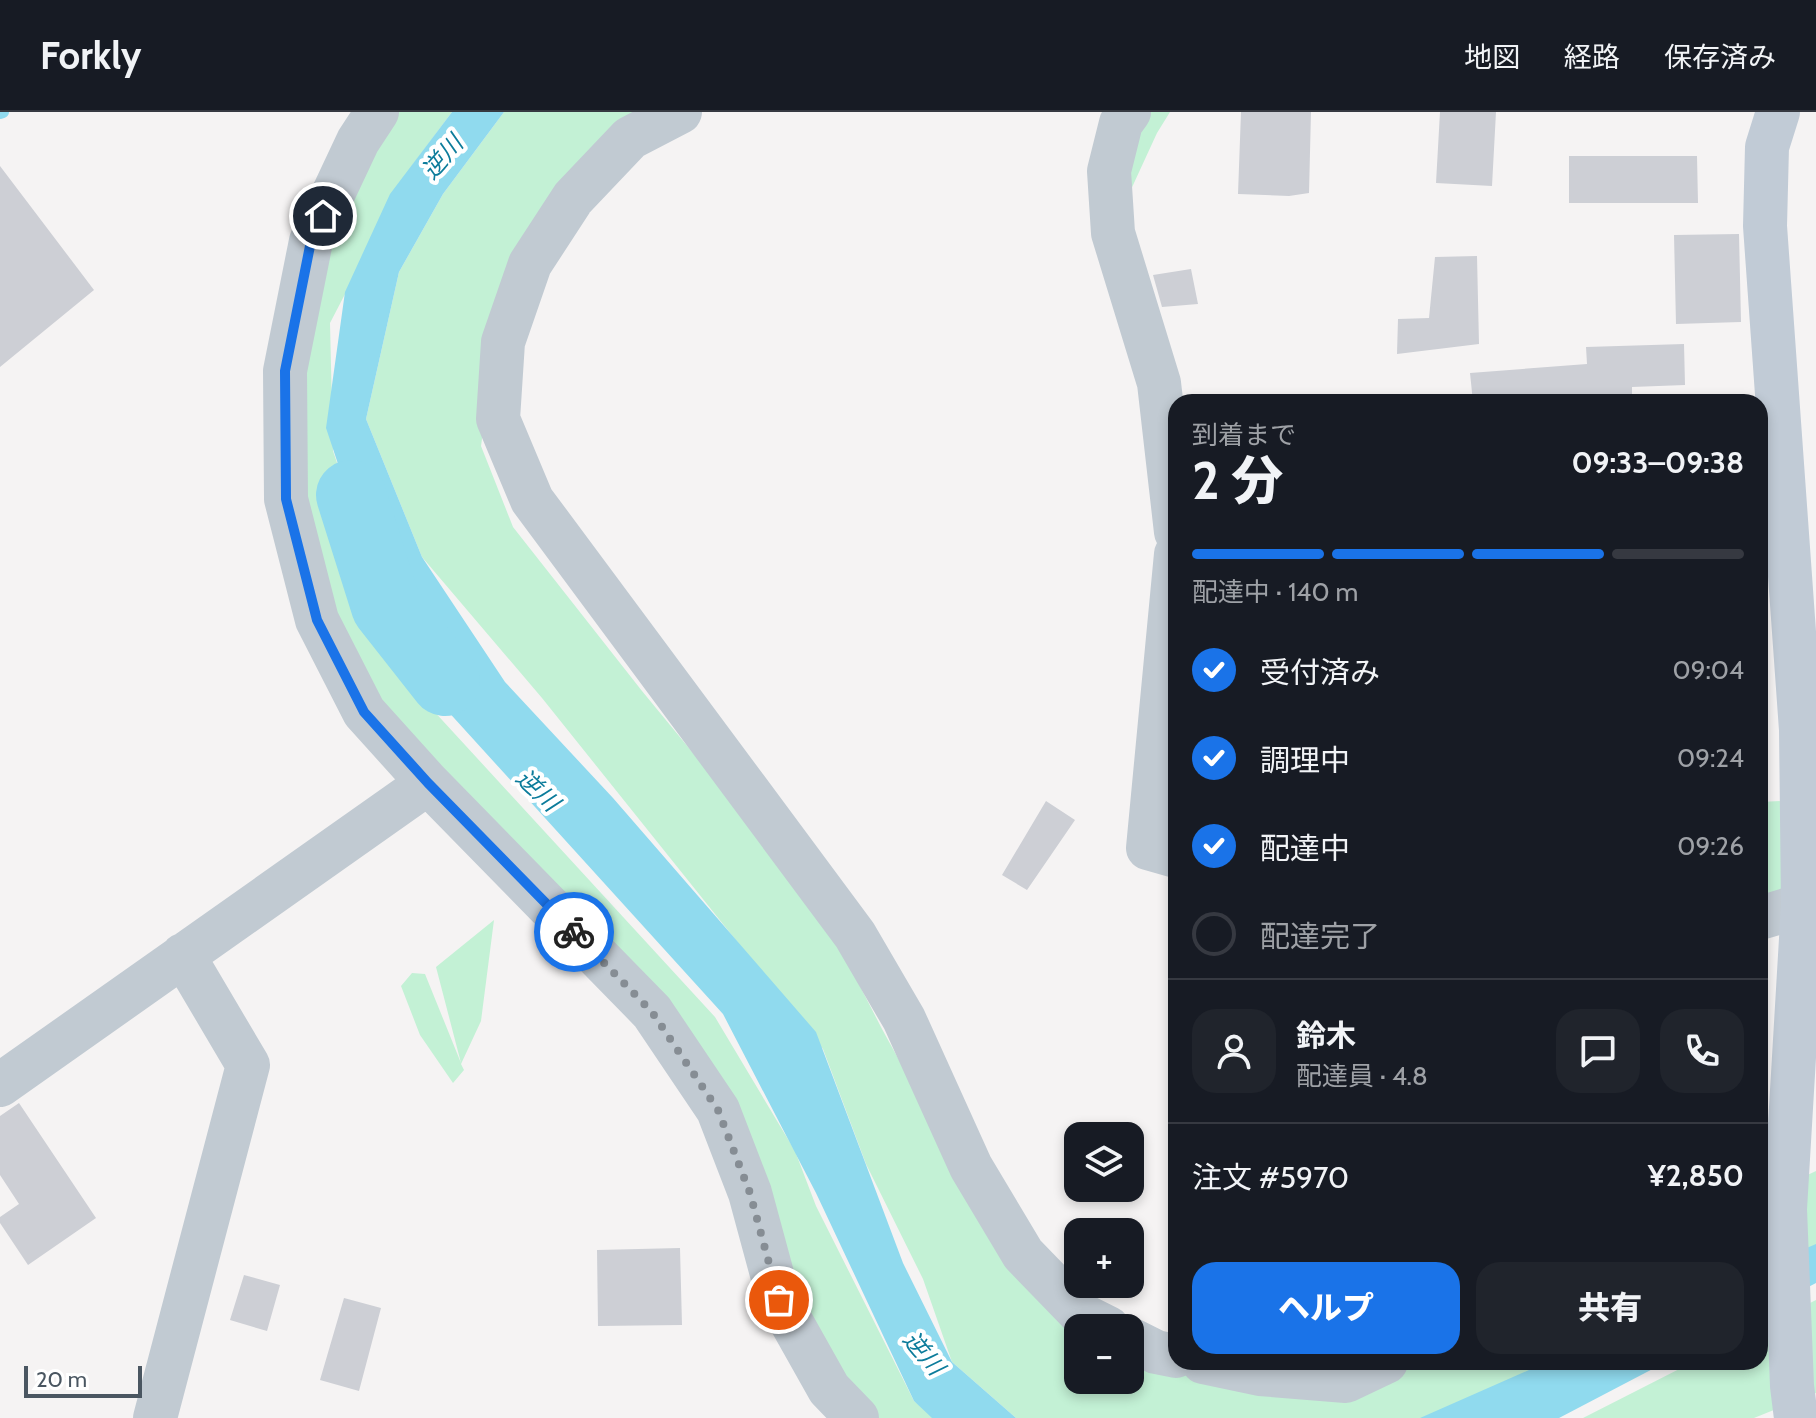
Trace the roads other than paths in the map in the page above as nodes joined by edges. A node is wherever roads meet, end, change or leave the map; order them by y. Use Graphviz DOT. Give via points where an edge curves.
graph roads {
  1 [pos="377,112"];
  2 [pos="680,112"];
  3 [pos="1129,112"];
  4 [pos="1778,112"];
  5 [pos="1168,462"];
  6 [pos="1803,574"];
  7 [pos="1168,638"];
  8 [pos="1808,730"];
  9 [pos="428,783"];
  10 [pos="1168,854"];
  11 [pos="1803,905"];
  12 [pos="1768,916"];
  13 [pos="183,955"];
  14 [pos="0,1085"];
  15 [pos="1777,1193"];
  16 [pos="1081,1314"];
  17 [pos="1144,1346"];
  18 [pos="1168,1354"];
  19 [pos="1241,1370"];
  20 [pos="1369,1370"];
  21 [pos="1789,1407"];
  22 [pos="155,1418"];
  23 [pos="857,1418"];
  1 -- 9 [label="street" via="311,241 285,371 286,499 317,620 364,712"];
  2 -- 16 [label="street" via="630,138 573,198 530,264 503,342 498,419 532,500 855,935 904,1019 971,1167 1023,1254"];
  3 -- 5 [label="street" via="1121,123 1109,171 1113,233 1159,383"];
  4 -- 6 [label="street" via="1767,147 1765,226"];
  6 -- 8 [label="street"];
  7 -- 10 [label="street" via="1148,848"];
  8 -- 11 [label="street"];
  9 -- 13 [label="street"];
  9 -- 23 [label="street" via="652,1012 718,1110 750,1193 779,1300 829,1389"];
  11 -- 12 [label="street"];
  11 -- 15 [label="street"];
  13 -- 14 [label="street"];
  13 -- 22 [label="street" via="248,1065"];
  15 -- 21 [label="street"];
  17 -- 18 [label="street"];
  19 -- 20 [label="street" via="1346,1381"];
}
